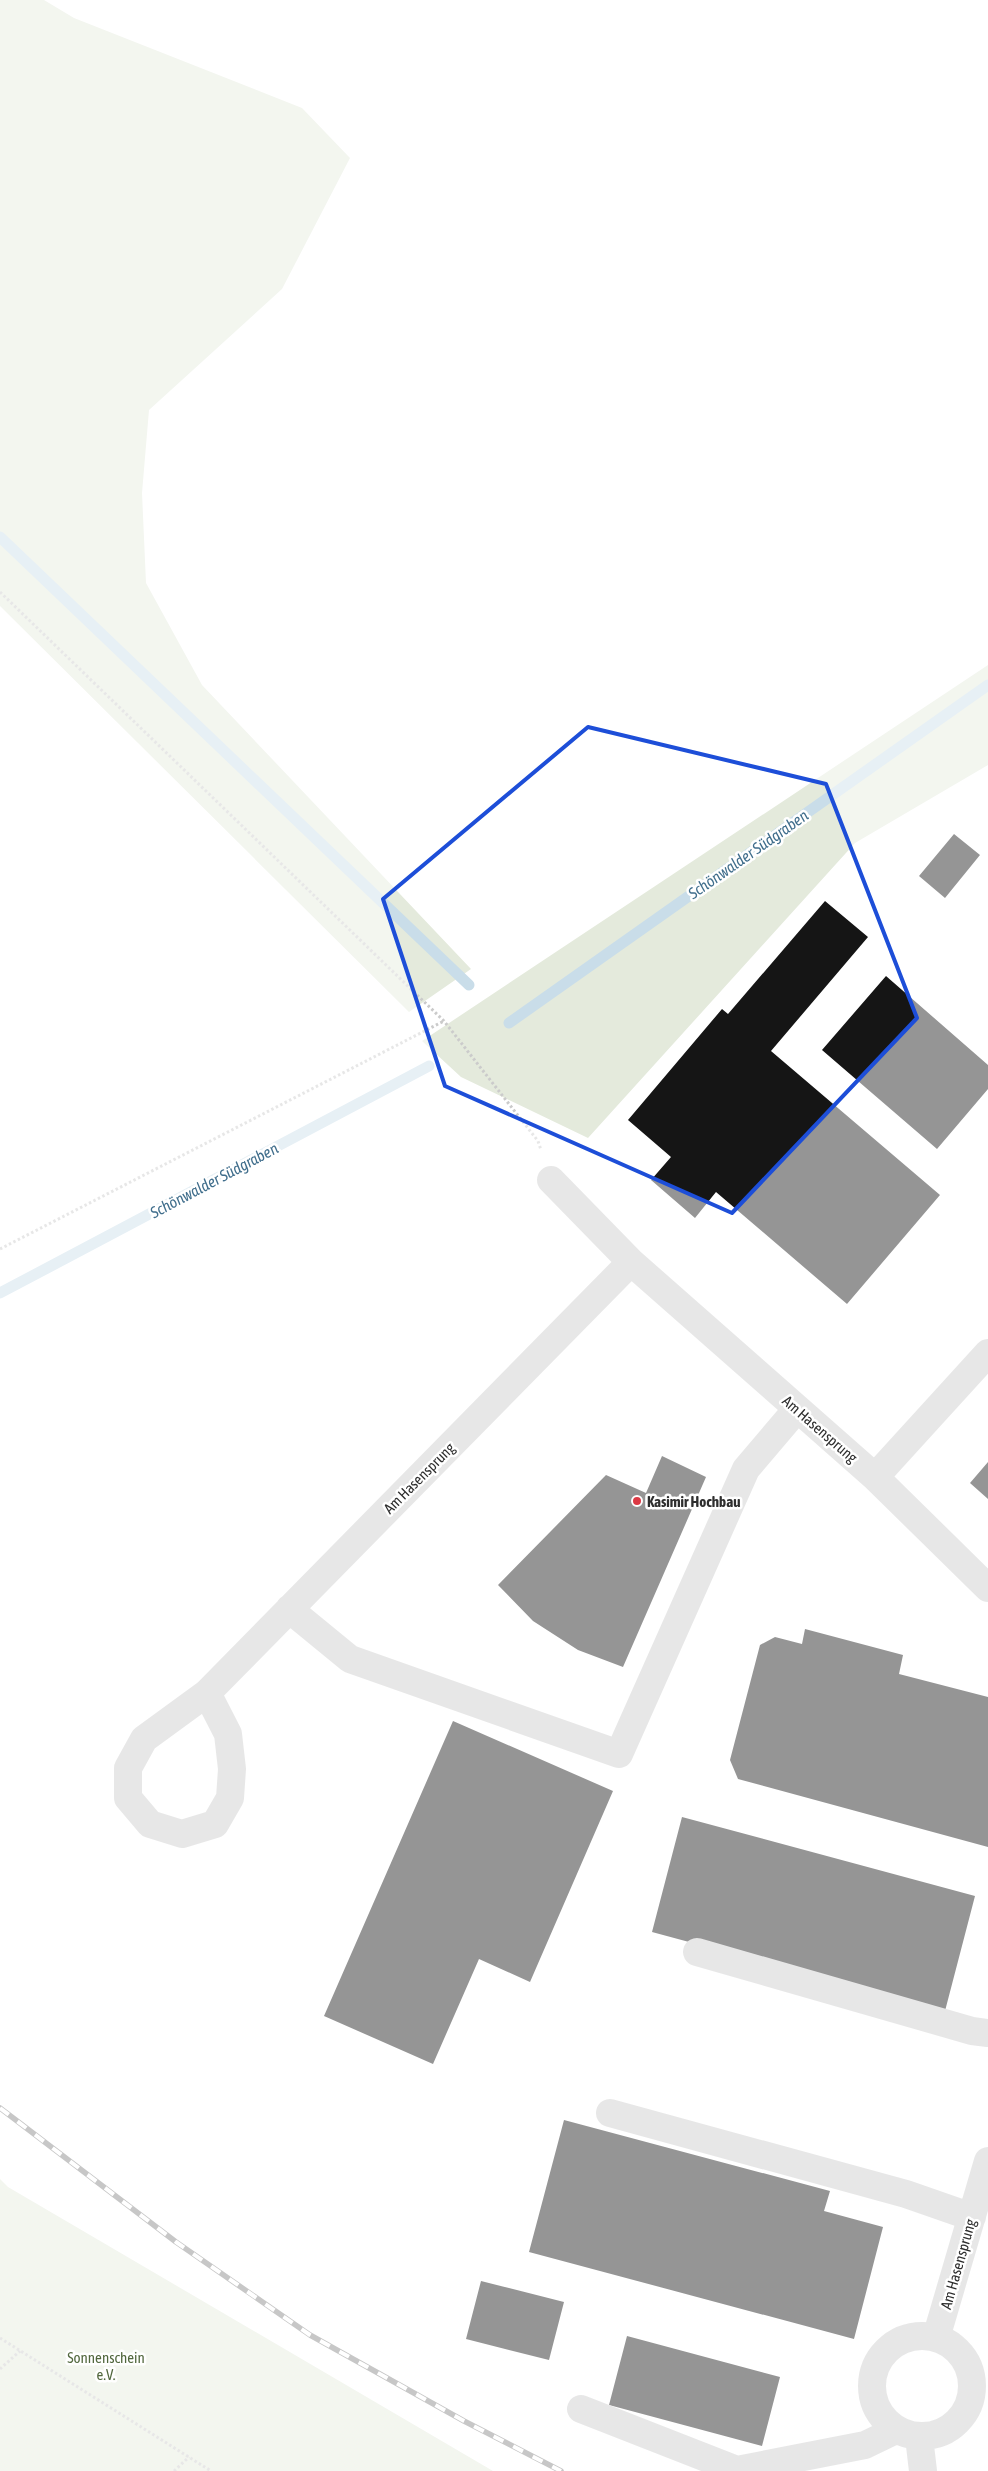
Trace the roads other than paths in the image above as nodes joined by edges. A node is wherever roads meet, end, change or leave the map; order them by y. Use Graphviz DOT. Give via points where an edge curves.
graph roads {
  1 [pos="551,1180"];
  2 [pos="631,1262"];
  3 [pos="988,1353"];
  4 [pos="797,1409"];
  5 [pos="875,1477"];
  6 [pos="988,1588"];
  7 [pos="289,1609"];
  8 [pos="207,1693"];
  9 [pos="698,1952"];
  10 [pos="988,2033"];
  11 [pos="610,2113"];
  12 [pos="988,2161"];
  13 [pos="972,2217"];
  14 [pos="936,2338"];
  15 [pos="980,2398"];
  16 [pos="581,2409"];
  17 [pos="907,2434"];
  18 [pos="923,2471"];
  1 -- 2 [label="street, Am Hasensprung"];
  2 -- 4 [label="street, Am Hasensprung"];
  2 -- 7 [label="street, Am Hasensprung"];
  3 -- 5 [label="street"];
  4 -- 5 [label="street, Am Hasensprung"];
  4 -- 7 [label="street" via="746,1469 619,1754 350,1659"];
  5 -- 6 [label="street, Am Hasensprung"];
  7 -- 8 [label="street, Am Hasensprung"];
  8 -- 8 [label="street, Am Hasensprung" via="144,1739 128,1768 128,1798 150,1824 182,1834 215,1824 230,1798 232,1768 228,1734"];
  9 -- 10 [label="street"];
  11 -- 13 [label="street" via="906,2194"];
  12 -- 13 [label="street, Am Hasensprung"];
  13 -- 14 [label="street, Am Hasensprung"];
  14 -- 15 [label="street" via="958,2350"];
  14 -- 17 [label="street" via="912,2336 890,2346 875,2366 871,2390 878,2413"];
  15 -- 17 [label="street" via="962,2418 943,2432"];
  16 -- 17 [label="street" via="737,2470"];
  17 -- 18 [label="street"];
}
